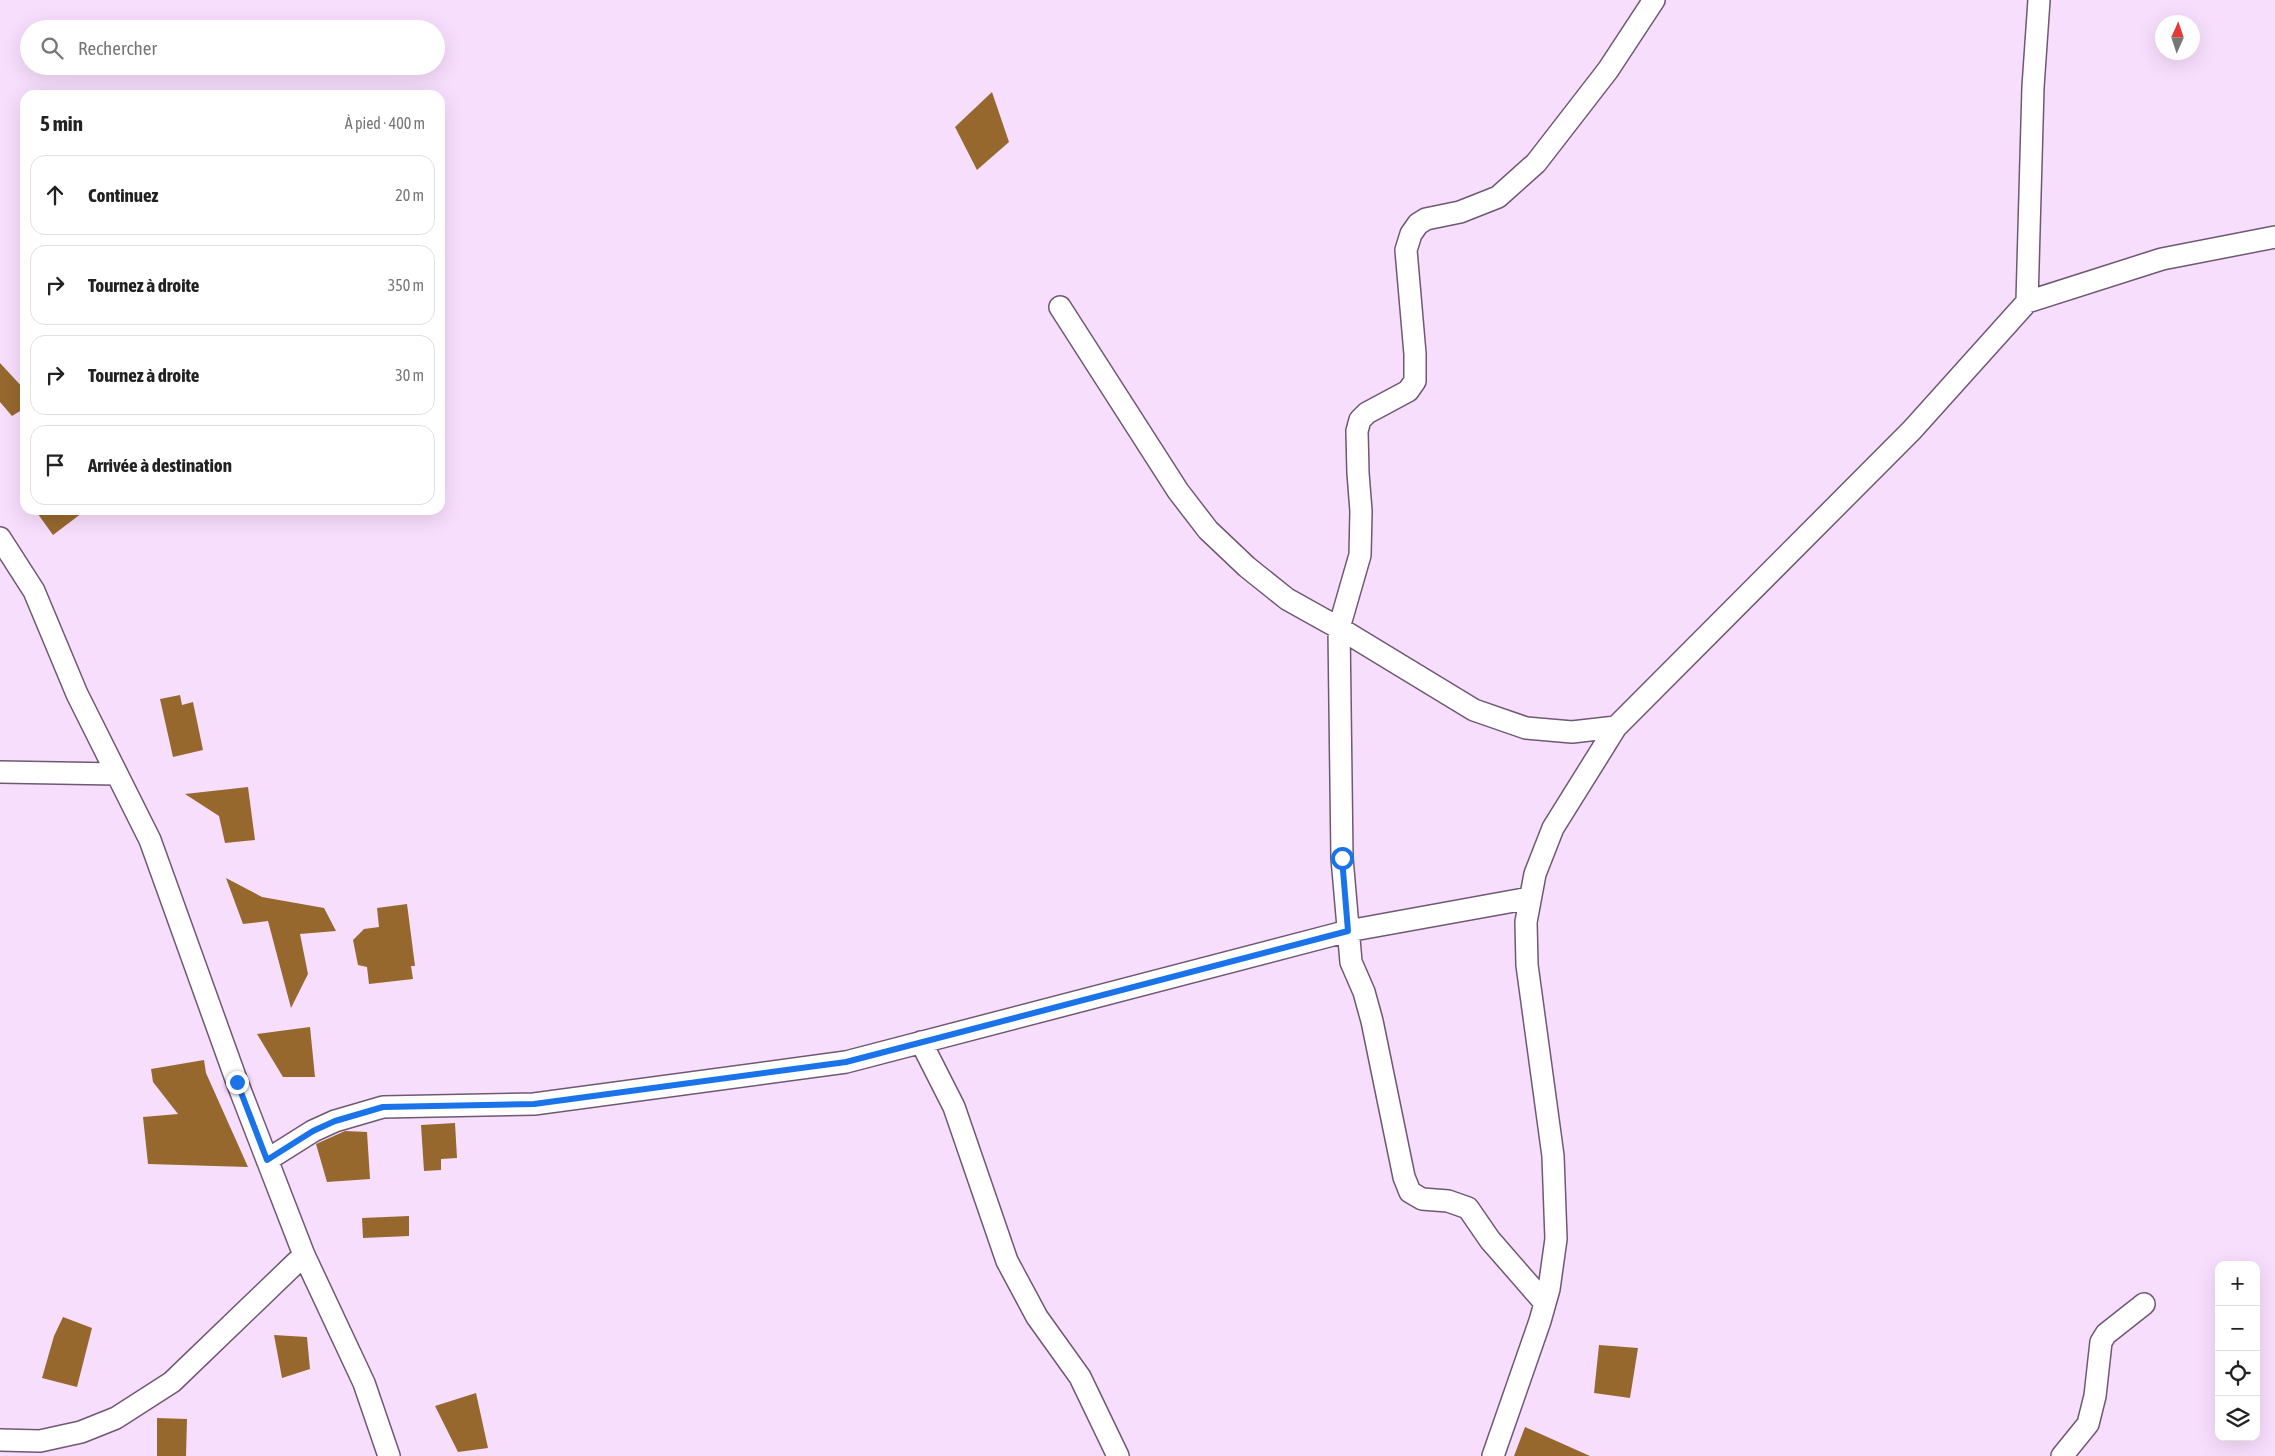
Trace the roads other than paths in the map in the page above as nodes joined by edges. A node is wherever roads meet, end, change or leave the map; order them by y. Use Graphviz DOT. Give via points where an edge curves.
graph roads {
  1 [pos="1654,0"];
  2 [pos="2039,0"];
  3 [pos="2275,237"];
  4 [pos="2027,302"];
  5 [pos="1060,307"];
  6 [pos="0,538"];
  7 [pos="1338,628"];
  8 [pos="1616,726"];
  9 [pos="0,772"];
  10 [pos="117,774"];
  11 [pos="1530,898"];
  12 [pos="1348,931"];
  13 [pos="921,1042"];
  14 [pos="267,1160"];
  15 [pos="304,1255"];
  16 [pos="1545,1302"];
  17 [pos="2144,1304"];
  18 [pos="0,1440"];
  19 [pos="389,1456"];
  20 [pos="1118,1456"];
  21 [pos="1493,1456"];
  22 [pos="2062,1456"];
  1 -- 7 [label="street" via="1608,70 1536,163 1498,197 1460,212 1426,219 1411,234 1406,250 1415,381 1408,391 1360,420 1357,448 1360,555"];
  2 -- 4 [label="street" via="2033,87"];
  3 -- 4 [label="street" via="2162,259"];
  4 -- 8 [label="street" via="1912,430"];
  5 -- 7 [label="street" via="1178,491 1208,530 1287,599"];
  6 -- 10 [label="street" via="34,591 77,694"];
  7 -- 8 [label="street" via="1474,710 1526,728 1572,732"];
  7 -- 12 [label="street" via="1342,858"];
  8 -- 11 [label="street" via="1552,828"];
  9 -- 10 [label="street"];
  10 -- 14 [label="street" via="150,840"];
  11 -- 12 [label="street"];
  11 -- 16 [label="street" via="1526,922 1527,965 1553,1156 1556,1239"];
  12 -- 13 [label="street"];
  12 -- 16 [label="street" via="1351,962 1372,1021 1396,1144 1410,1192 1422,1199 1448,1201 1468,1208 1490,1240"];
  13 -- 14 [label="street" via="846,1062 534,1104 383,1107 313,1131"];
  13 -- 20 [label="street" via="954,1107 1007,1261 1037,1317 1080,1377"];
  14 -- 15 [label="street"];
  15 -- 18 [label="street" via="172,1382 116,1418 81,1432 40,1441"];
  15 -- 19 [label="street" via="364,1383"];
  16 -- 21 [label="street"];
  17 -- 22 [label="street" via="2106,1334 2101,1342 2095,1396 2088,1424"];
}
